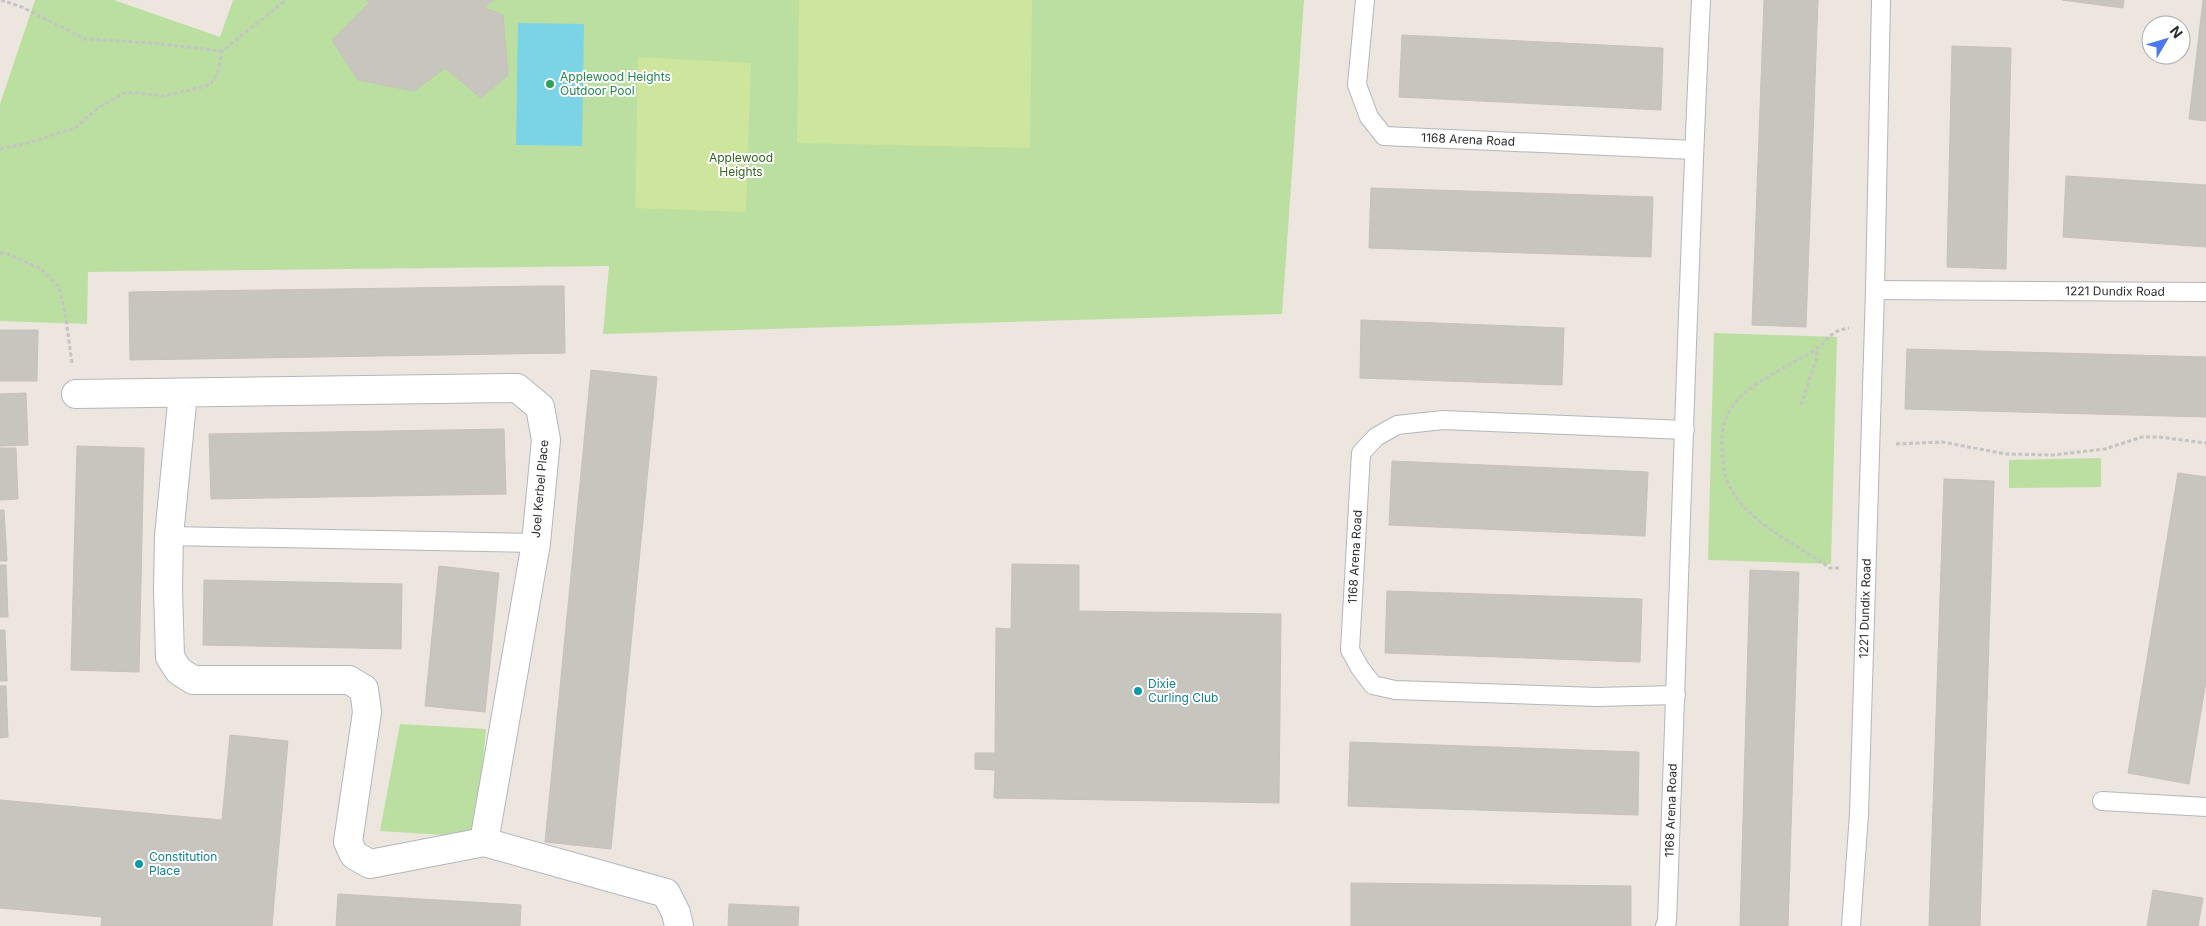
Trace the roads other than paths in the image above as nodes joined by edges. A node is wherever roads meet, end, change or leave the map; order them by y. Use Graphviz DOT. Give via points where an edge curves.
graph roads {
  1 [pos="1365,0"];
  2 [pos="1701,0"];
  3 [pos="1881,0"];
  4 [pos="1694,150"];
  5 [pos="1875,290"];
  6 [pos="2206,292"];
  7 [pos="183,393"];
  8 [pos="76,394"];
  9 [pos="1685,430"];
  10 [pos="169,536"];
  11 [pos="536,544"];
  12 [pos="1676,695"];
  13 [pos="2102,801"];
  14 [pos="2206,807"];
  15 [pos="484,842"];
  16 [pos="679,926"];
  17 [pos="1665,926"];
  18 [pos="1851,926"];
  1 -- 4 [label="lane, 1168 Arena Road" via="1358,85 1369,117 1384,136"];
  2 -- 4 [label="lane, 1168 Arena Road"];
  3 -- 5 [label="lane, 1221 Dundix Road"];
  4 -- 9 [label="lane, 1168 Arena Road"];
  5 -- 6 [label="lane, 1221 Dundix Road"];
  5 -- 18 [label="lane, 1221 Dundix Road" via="1859,814"];
  7 -- 8 [label="street, Joel Kerbel Place"];
  7 -- 10 [label="street"];
  7 -- 11 [label="street, Joel Kerbel Place" via="517,388 540,407 546,440"];
  9 -- 12 [label="lane, 1168 Arena Road"];
  9 -- 12 [label="lane, 1168 Arena Road" via="1442,420 1397,425 1376,437 1361,453 1350,650 1373,685 1395,690 1597,697"];
  10 -- 11 [label="lane"];
  10 -- 15 [label="street" via="170,657 179,671 193,680 349,680 364,688 367,712 348,842 354,855 370,864"];
  11 -- 15 [label="street, Joel Kerbel Place"];
  12 -- 17 [label="lane, 1168 Arena Road"];
  13 -- 14 [label="lane"];
  15 -- 16 [label="street" via="666,893"];
}
